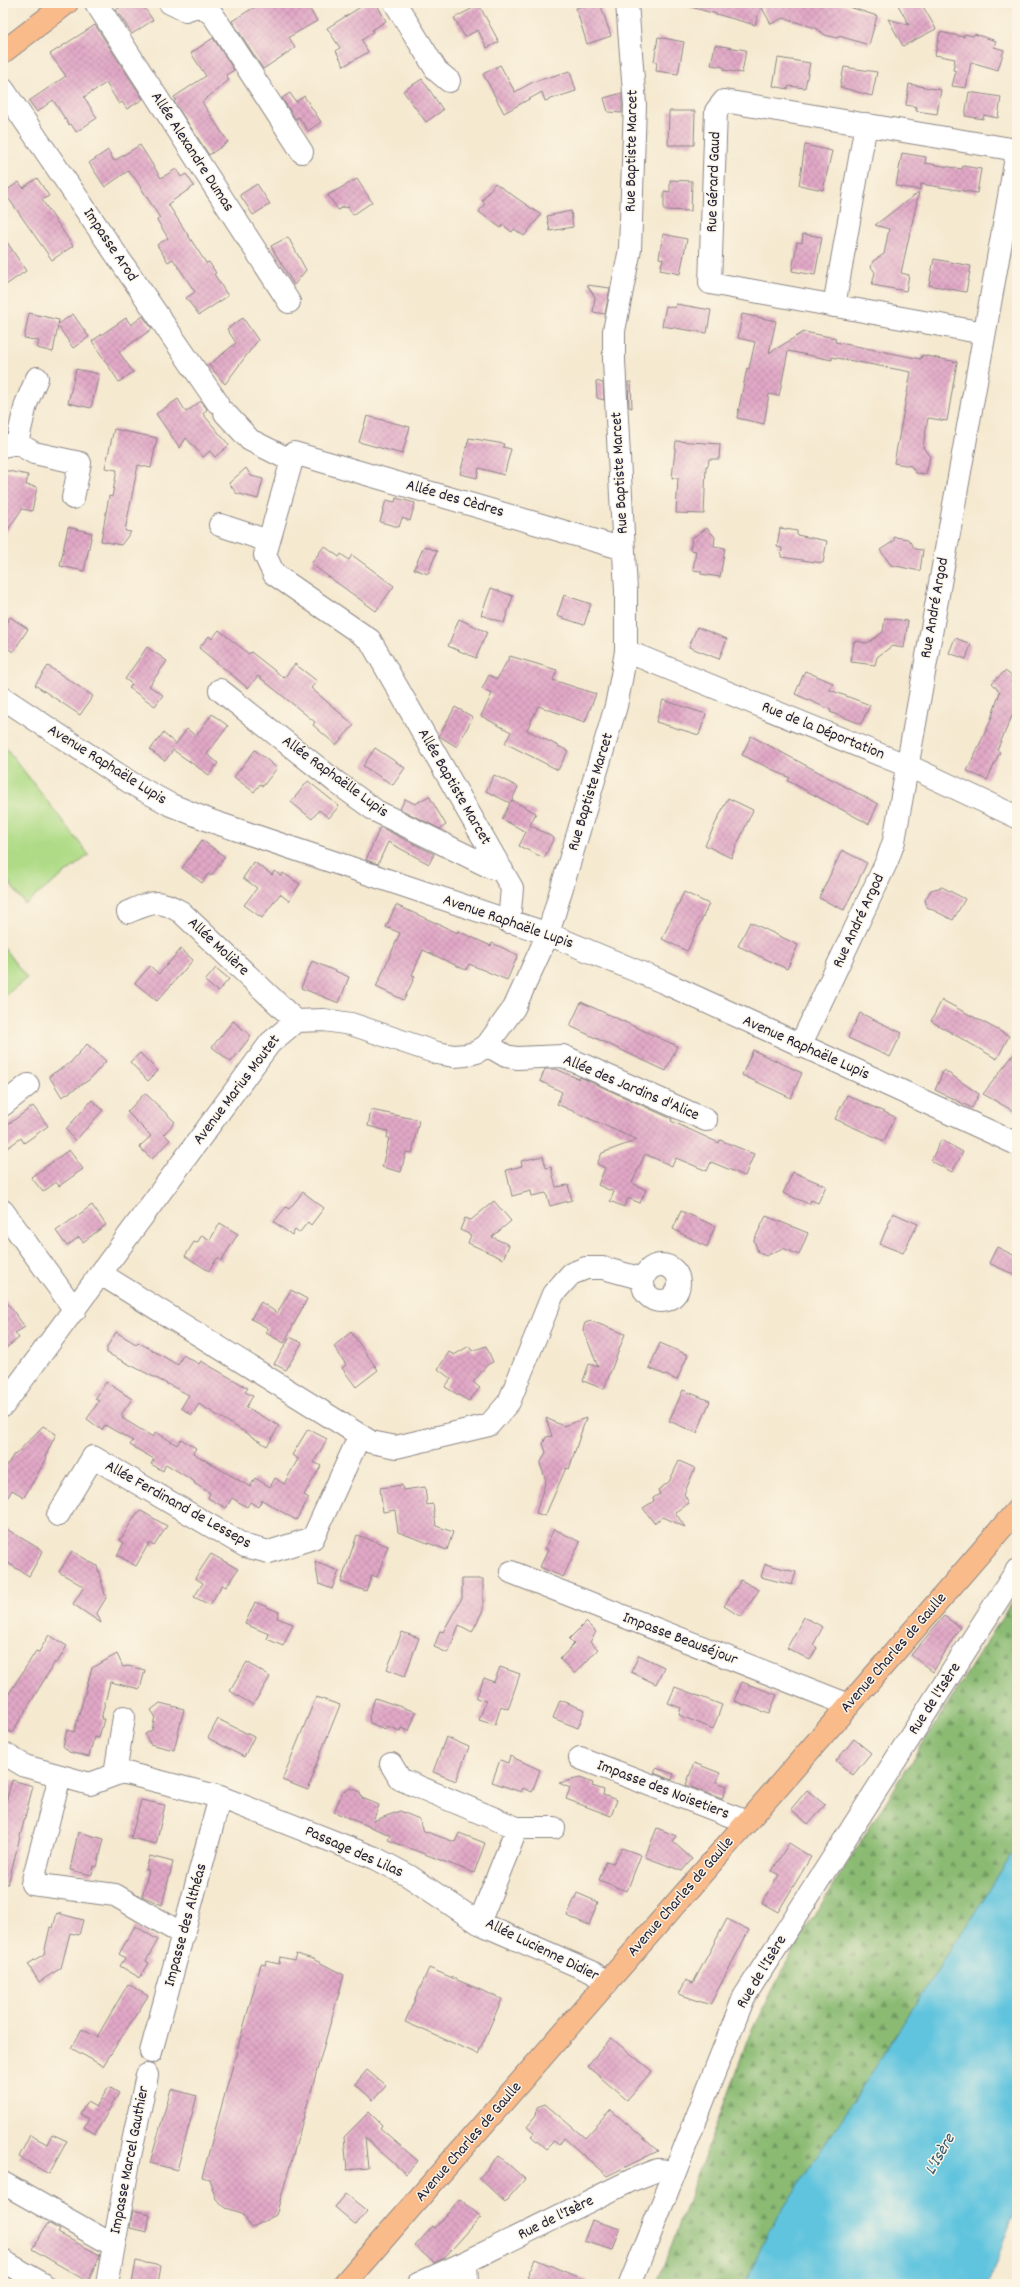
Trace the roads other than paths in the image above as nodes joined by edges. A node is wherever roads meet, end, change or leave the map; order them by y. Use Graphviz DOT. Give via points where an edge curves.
graph roads {
  1 [pos="67,3"];
  2 [pos="96,3"];
  3 [pos="170,3"];
  4 [pos="396,3"];
  5 [pos="627,3"];
  6 [pos="3,52"];
  7 [pos="449,81"];
  8 [pos="3,89"];
  9 [pos="866,124"];
  10 [pos="1017,151"];
  11 [pos="302,152"];
  12 [pos="289,302"];
  13 [pos="834,306"];
  14 [pos="984,333"];
  15 [pos="37,378"];
  16 [pos="10,445"];
  17 [pos="292,461"];
  18 [pos="73,498"];
  19 [pos="220,525"];
  20 [pos="268,541"];
  21 [pos="624,549"];
  22 [pos="626,651"];
  23 [pos="220,690"];
  24 [pos="3,698"];
  25 [pos="907,766"];
  26 [pos="1017,817"];
  27 [pos="502,870"];
  28 [pos="128,912"];
  29 [pos="509,922"];
  30 [pos="548,934"];
  31 [pos="296,1022"];
  32 [pos="487,1045"];
  33 [pos="800,1046"];
  34 [pos="28,1085"];
  35 [pos="3,1104"];
  36 [pos="706,1120"];
  37 [pos="1017,1144"];
  38 [pos="3,1211"];
  39 [pos="102,1274"];
  40 [pos="643,1279"];
  41 [pos="75,1310"];
  42 [pos="4,1400"];
  43 [pos="360,1435"];
  44 [pos="1017,1510"];
  45 [pos="58,1514"];
  46 [pos="1017,1570"];
  47 [pos="511,1572"];
  48 [pos="849,1705"];
  49 [pos="124,1718"];
  50 [pos="3,1753"];
  51 [pos="580,1758"];
  52 [pos="391,1764"];
  53 [pos="115,1774"];
  54 [pos="60,1776"];
  55 [pos="220,1797"];
  56 [pos="747,1822"];
  57 [pos="517,1828"];
  58 [pos="554,1828"];
  59 [pos="479,1923"];
  60 [pos="184,1935"];
  61 [pos="607,1983"];
  62 [pos="152,2052"];
  63 [pos="147,2075"];
  64 [pos="675,2172"];
  65 [pos="3,2183"];
  66 [pos="113,2245"];
  67 [pos="3,2260"];
  68 [pos="466,2262"];
  69 [pos="43,2284"];
  70 [pos="107,2284"];
  71 [pos="344,2284"];
  72 [pos="418,2284"];
  73 [pos="467,2284"];
  74 [pos="630,2284"];
  1 -- 6 [label="main road"];
  2 -- 12 [label="street, Allée Alexandre Dumas"];
  3 -- 11 [label="street" via="185,10 200,5 213,15"];
  4 -- 7 [label="street" via="438,72"];
  5 -- 21 [label="street, Rue Baptiste Marcet" via="635,105 630,249 614,331"];
  8 -- 17 [label="street, Impasse Arod" via="221,408 250,440"];
  9 -- 10 [label="street, Rue Gérard Gaud"];
  9 -- 13 [label="street"];
  9 -- 13 [label="street, Rue Gérard Gaud" via="724,101 716,111 710,283"];
  10 -- 14 [label="street, Rue André Argod"];
  13 -- 14 [label="street, Rue Gérard Gaud"];
  14 -- 25 [label="street, Rue André Argod"];
  15 -- 16 [label="street"];
  16 -- 18 [label="street" via="80,463"];
  17 -- 20 [label="street"];
  17 -- 21 [label="street, Allée des Cèdres" via="294,453"];
  19 -- 20 [label="street"];
  20 -- 27 [label="street, Allée Baptiste Marcet" via="265,555 274,574 370,640"];
  21 -- 22 [label="street, Rue Baptiste Marcet"];
  22 -- 25 [label="street, Rue de la Déportation"];
  22 -- 30 [label="street, Rue Baptiste Marcet" via="616,706"];
  23 -- 27 [label="street, Allée Raphaëlle Lupis" via="376,811 490,867"];
  24 -- 29 [label="street, Avenue Raphaële Lupis" via="131,783 170,805"];
  25 -- 26 [label="street, Rue de la Déportation"];
  25 -- 33 [label="street, Rue André Argod" via="894,841 887,861"];
  27 -- 29 [label="street, Allée Baptiste Marcet" via="512,888"];
  28 -- 31 [label="street, Allée Molière" via="153,901 168,904 181,912"];
  29 -- 30 [label="street, Avenue Raphaële Lupis"];
  30 -- 32 [label="street, Avenue Marius Moutet" via="514,1008"];
  30 -- 33 [label="street, Avenue Raphaële Lupis" via="663,982"];
  31 -- 32 [label="street, Avenue Marius Moutet" via="324,1020 351,1024 420,1048 454,1056 477,1052"];
  31 -- 39 [label="street, Avenue Marius Moutet" via="270,1042"];
  32 -- 36 [label="street, Allée des Jardins d'Alice" via="506,1056 517,1058 562,1056"];
  33 -- 37 [label="street, Avenue Raphaële Lupis"];
  34 -- 35 [label="street"];
  38 -- 41 [label="street"];
  39 -- 41 [label="street, Avenue Marius Moutet"];
  39 -- 43 [label="street"];
  40 -- 43 [label="street" via="603,1268 586,1268 571,1274 553,1294 510,1402 490,1425 396,1447 371,1442"];
  41 -- 42 [label="street, Avenue Marius Moutet"];
  43 -- 45 [label="street, Allée Ferdinand de Lesseps" via="313,1538 269,1552 245,1546 92,1457"];
  44 -- 48 [label="main road, Avenue Charles de Gaulle"];
  46 -- 64 [label="street, Rue de l'Isère" via="744,1997"];
  47 -- 48 [label="street, Impasse Beauséjour"];
  48 -- 56 [label="main road, Avenue Charles de Gaulle"];
  49 -- 53 [label="street"];
  50 -- 54 [label="street" via="25,1766"];
  51 -- 56 [label="street, Impasse des Noisetiers"];
  52 -- 57 [label="street" via="400,1779"];
  53 -- 54 [label="street" via="90,1784"];
  53 -- 55 [label="street, Passage des Lilas" via="122,1772"];
  54 -- 60 [label="street" via="32,1884 115,1895"];
  55 -- 59 [label="street, Passage des Lilas" via="375,1858 409,1876"];
  55 -- 60 [label="street, Impasse des Althéas"];
  56 -- 61 [label="main road, Avenue Charles de Gaulle"];
  57 -- 58 [label="street"];
  57 -- 59 [label="street, Allée Lucienne Didier"];
  59 -- 61 [label="street, Allée Lucienne Didier" via="592,1972"];
  60 -- 62 [label="street, Impasse des Althéas"];
  61 -- 71 [label="main road, Avenue Charles de Gaulle"];
  63 -- 66 [label="street, Impasse Marcel Gauthier"];
  64 -- 68 [label="street, Rue de l'Isère" via="658,2170 632,2180"];
  64 -- 74 [label="street"];
  65 -- 66 [label="street, Impasse Marcel Gauthier"];
  66 -- 70 [label="street, Impasse Marcel Gauthier"];
  67 -- 69 [label="street"];
  68 -- 72 [label="street, Rue de l'Isère"];
  68 -- 73 [label="street"];
}
